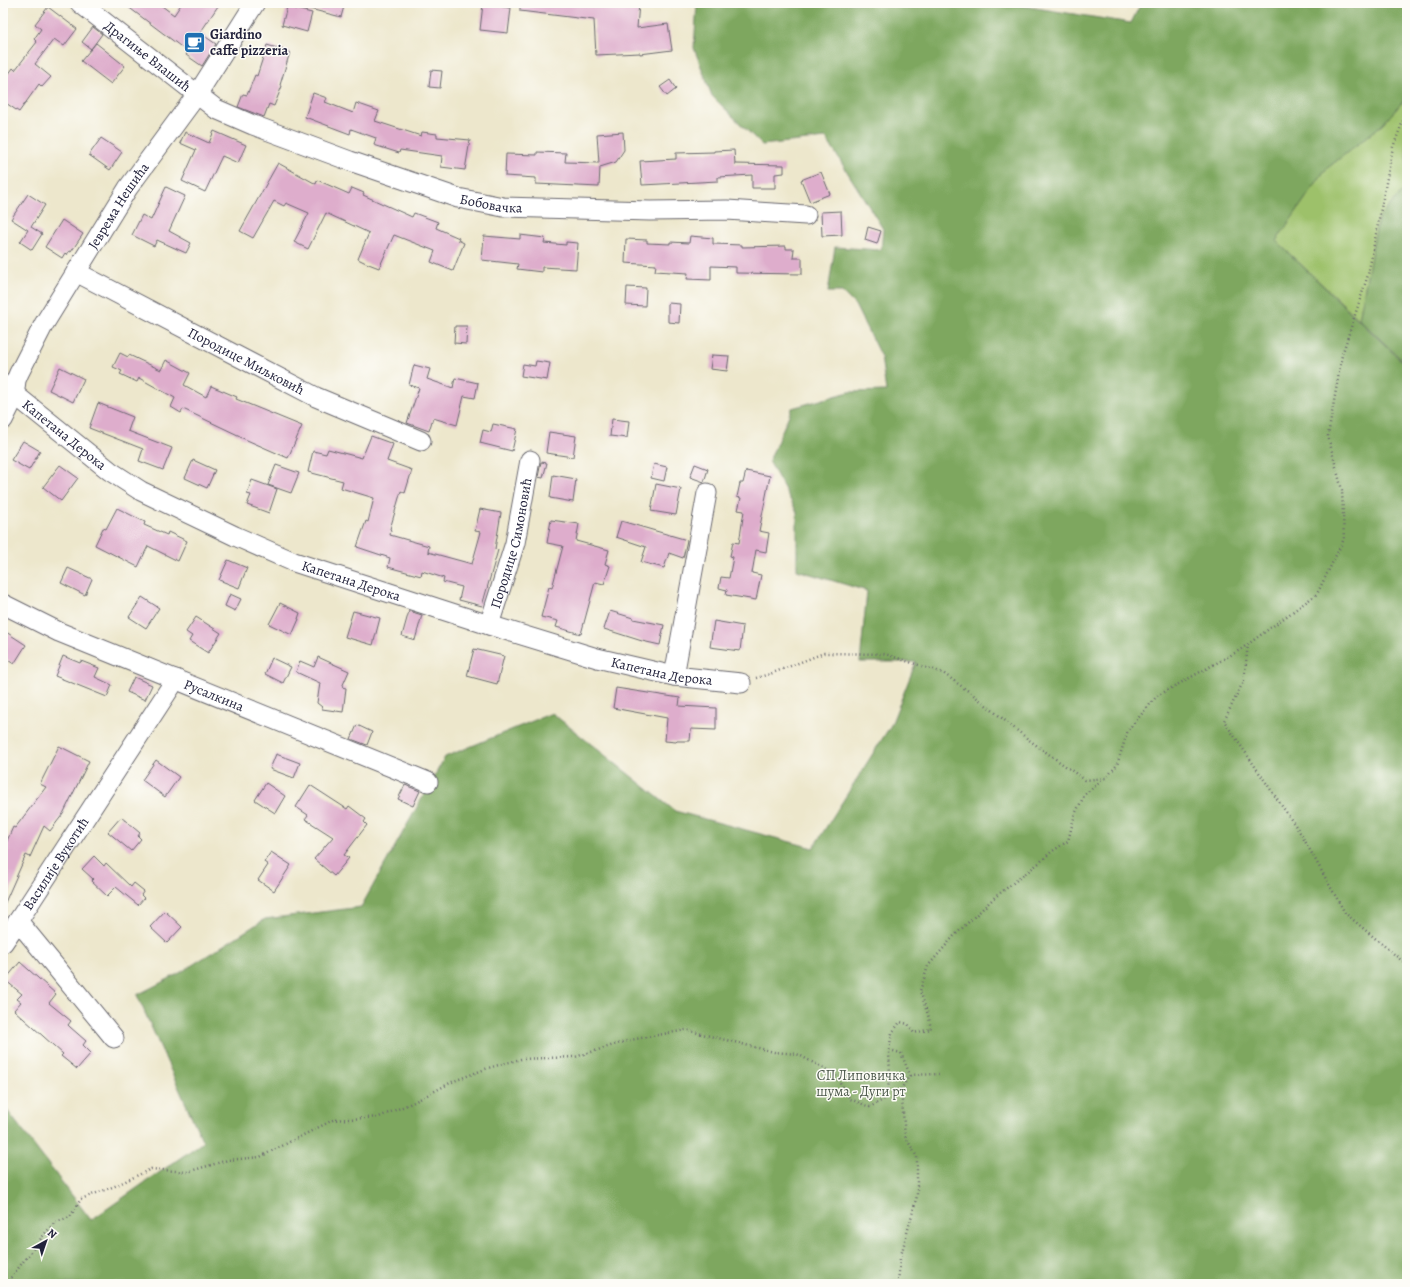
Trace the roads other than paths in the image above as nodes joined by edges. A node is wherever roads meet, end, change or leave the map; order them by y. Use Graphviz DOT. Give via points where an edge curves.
graph roads {
  1 [pos="80,3"];
  2 [pos="255,3"];
  3 [pos="198,93"];
  4 [pos="806,215"];
  5 [pos="76,272"];
  6 [pos="9,389"];
  7 [pos="3,420"];
  8 [pos="421,440"];
  9 [pos="530,460"];
  10 [pos="707,493"];
  11 [pos="3,604"];
  12 [pos="489,625"];
  13 [pos="674,676"];
  14 [pos="176,679"];
  15 [pos="741,683"];
  16 [pos="428,782"];
  17 [pos="18,921"];
  18 [pos="3,943"];
  19 [pos="114,1038"];
  1 -- 3 [label="street, Драгиње Влашић"];
  2 -- 3 [label="street, Јеврема Нешића"];
  3 -- 4 [label="street, Бобовачка" via="216,109 253,125 458,198 503,207 650,212 727,210"];
  3 -- 5 [label="street, Јеврема Нешића" via="128,188"];
  5 -- 6 [label="street, Јеврема Нешића"];
  5 -- 8 [label="street, Породице Миљковић" via="316,396"];
  6 -- 7 [label="street, Јеврема Нешића"];
  6 -- 12 [label="street, Капетана Дерока" via="110,471 141,491 294,562"];
  9 -- 12 [label="street, Породице Симоновић" via="515,543"];
  10 -- 13 [label="street"];
  11 -- 14 [label="street, Русалкина" via="59,632"];
  12 -- 13 [label="street, Капетана Дерока" via="597,658"];
  13 -- 15 [label="street, Капетана Дерока"];
  14 -- 16 [label="street, Русалкина"];
  14 -- 17 [label="street, Василије Вукотић"];
  17 -- 18 [label="street"];
  17 -- 19 [label="street, Василије Вукотић"];
}
